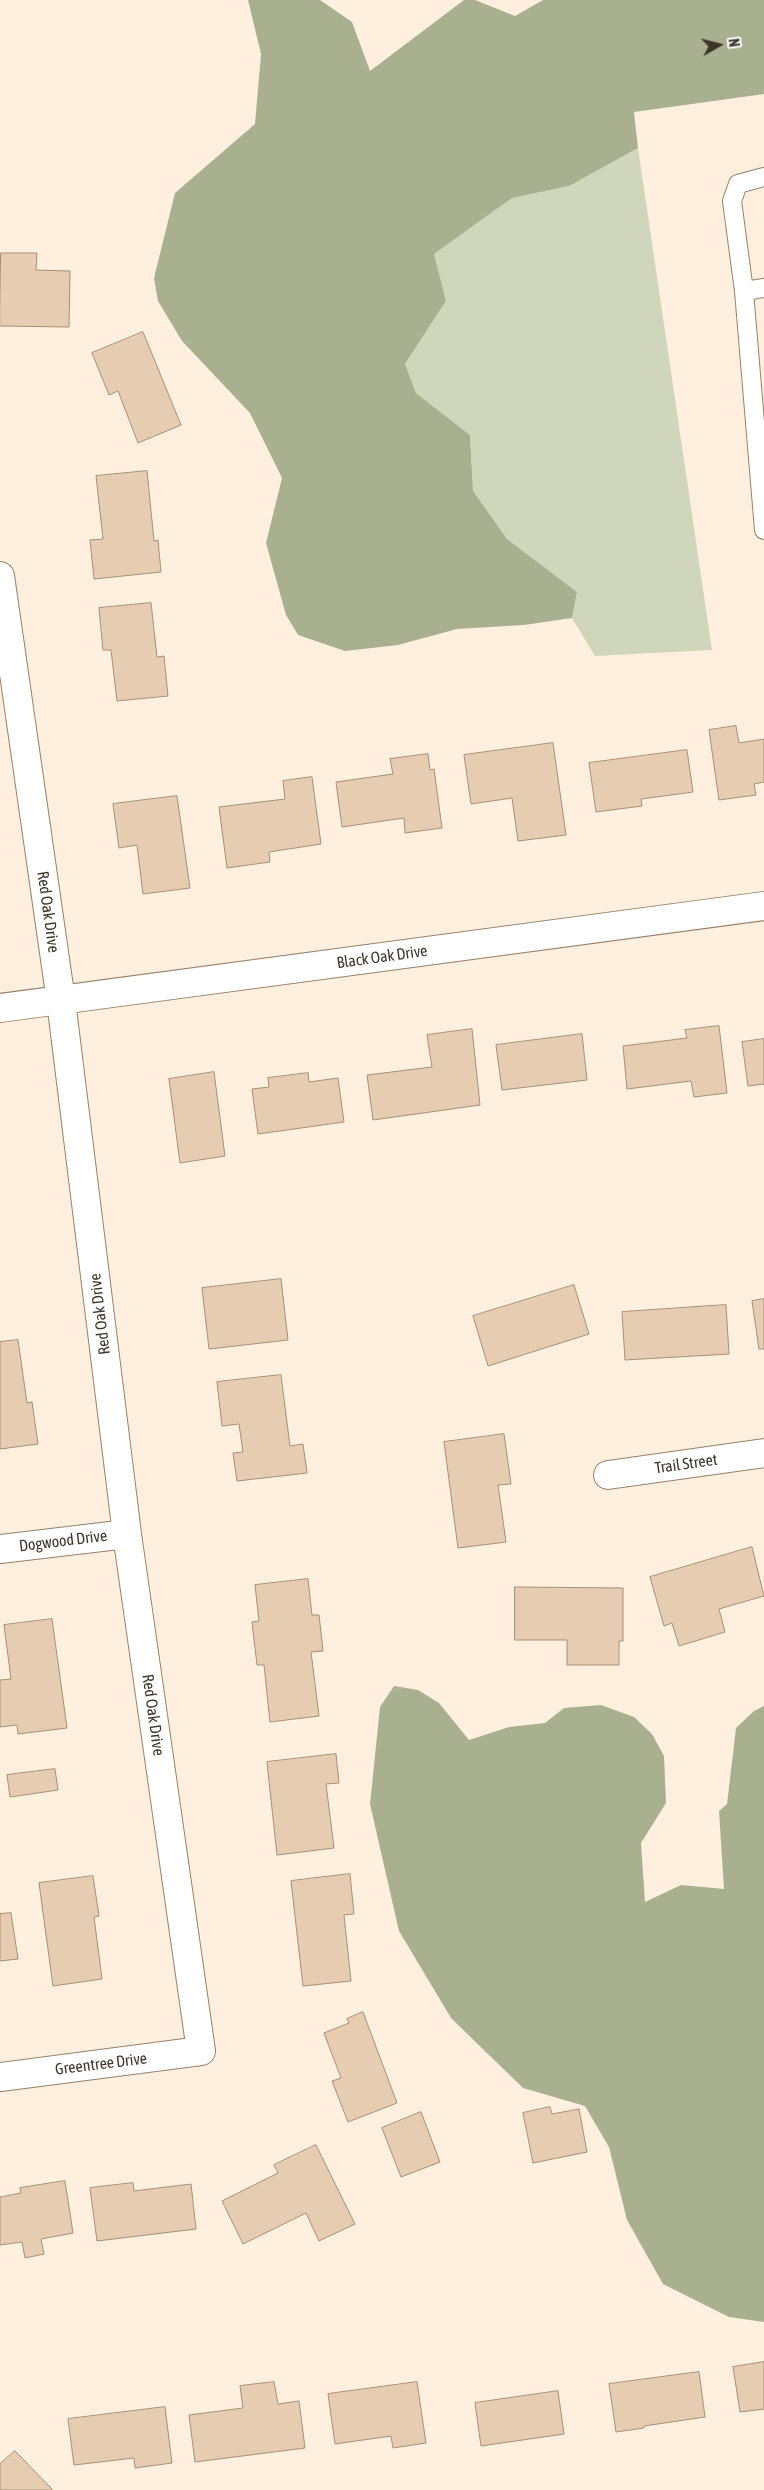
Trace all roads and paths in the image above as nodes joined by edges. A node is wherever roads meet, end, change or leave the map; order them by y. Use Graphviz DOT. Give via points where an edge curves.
graph roads {
  1 [pos="764,177"];
  2 [pos="764,288"];
  3 [pos="744,291"];
  4 [pos="764,530"];
  5 [pos="0,576"];
  6 [pos="764,906"];
  7 [pos="61,1001"];
  8 [pos="0,1008"];
  9 [pos="764,1453"];
  10 [pos="608,1475"];
  11 [pos="127,1534"];
  12 [pos="0,1549"];
  13 [pos="201,2051"];
  14 [pos="0,2077"];
  1 -- 3 [label="lane" via="738,184 732,201"];
  2 -- 3 [label="lane"];
  3 -- 4 [label="lane"];
  5 -- 7 [label="street, Red Oak Drive"];
  6 -- 7 [label="street, Black Oak Drive"];
  7 -- 8 [label="street, Black Oak Drive"];
  7 -- 11 [label="street, Red Oak Drive"];
  9 -- 10 [label="street, Trail Street"];
  11 -- 12 [label="street, Dogwood Drive"];
  11 -- 13 [label="street, Red Oak Drive"];
  13 -- 14 [label="street, Greentree Drive"];
}
